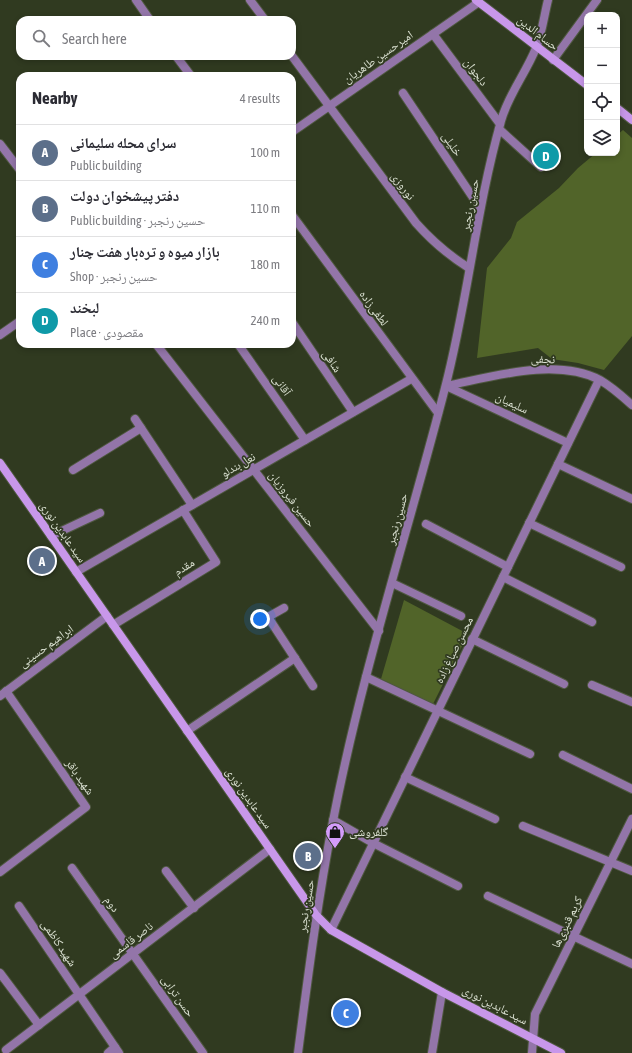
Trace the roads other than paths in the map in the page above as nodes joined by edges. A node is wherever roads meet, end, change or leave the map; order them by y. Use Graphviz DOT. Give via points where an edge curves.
graph roads {
  1 [pos="136,0"];
  2 [pos="250,0"];
  3 [pos="548,0"];
  4 [pos="597,0"];
  5 [pos="477,1"];
  6 [pos="147,16"];
  7 [pos="262,16"];
  8 [pos="433,34"];
  9 [pos="536,47"];
  10 [pos="179,60"];
  11 [pos="295,60"];
  12 [pos="553,60"];
  13 [pos="188,72"];
  14 [pos="586,84"];
  15 [pos="403,93"];
  16 [pos="329,106"];
  17 [pos="620,110"];
  18 [pos="631,117"];
  19 [pos="499,126"];
  20 [pos="296,129"];
  21 [pos="0,144"];
  22 [pos="16,165"];
  23 [pos="541,167"];
  24 [pos="480,208"];
  25 [pos="296,221"];
  26 [pos="469,268"];
  27 [pos="16,324"];
  28 [pos="296,328"];
  29 [pos="0,335"];
  30 [pos="159,348"];
  31 [pos="241,348"];
  32 [pos="411,379"];
  33 [pos="599,380"];
  34 [pos="446,386"];
  35 [pos="632,405"];
  36 [pos="353,412"];
  37 [pos="438,413"];
  38 [pos="135,419"];
  39 [pos="141,428"];
  40 [pos="305,440"];
  41 [pos="568,443"];
  42 [pos="0,463"];
  43 [pos="558,464"];
  44 [pos="73,470"];
  45 [pos="254,470"];
  46 [pos="632,499"];
  47 [pos="192,505"];
  48 [pos="183,510"];
  49 [pos="100,513"];
  50 [pos="529,523"];
  51 [pos="426,524"];
  52 [pos="51,536"];
  53 [pos="508,566"];
  54 [pos="621,567"];
  55 [pos="76,572"];
  56 [pos="503,577"];
  57 [pos="392,583"];
  58 [pos="284,608"];
  59 [pos="107,616"];
  60 [pos="461,616"];
  61 [pos="592,622"];
  62 [pos="114,625"];
  63 [pos="379,630"];
  64 [pos="472,639"];
  65 [pos="295,658"];
  66 [pos="366,677"];
  67 [pos="564,684"];
  68 [pos="592,685"];
  69 [pos="313,686"];
  70 [pos="3,693"];
  71 [pos="632,702"];
  72 [pos="438,710"];
  73 [pos="187,731"];
  74 [pos="530,754"];
  75 [pos="563,755"];
  76 [pos="405,777"];
  77 [pos="632,789"];
  78 [pos="495,819"];
  79 [pos="632,819"];
  80 [pos="333,820"];
  81 [pos="523,826"];
  82 [pos="373,843"];
  83 [pos="270,849"];
  84 [pos="611,861"];
  85 [pos="72,868"];
  86 [pos="166,871"];
  87 [pos="0,872"];
  88 [pos="632,872"];
  89 [pos="458,886"];
  90 [pos="488,896"];
  91 [pos="19,906"];
  92 [pos="194,908"];
  93 [pos="316,915"];
  94 [pos="331,930"];
  95 [pos="574,936"];
  96 [pos="133,954"];
  97 [pos="632,964"];
  98 [pos="0,973"];
  99 [pos="442,992"];
  100 [pos="79,994"];
  101 [pos="39,1025"];
  102 [pos="534,1038"];
  103 [pos="6,1050"];
  104 [pos="117,1050"];
  105 [pos="108,1053"];
  106 [pos="203,1053"];
  107 [pos="298,1053"];
  108 [pos="432,1053"];
  109 [pos="532,1053"];
  110 [pos="561,1053"];
  1 -- 6 [label="street"];
  2 -- 7 [label="street"];
  3 -- 9 [label="street, حسین رنجبر"];
  4 -- 12 [label="street"];
  5 -- 8 [label="street, امیرحسین طاهریان"];
  5 -- 9 [label="main road, حسام الدین"];
  8 -- 16 [label="street, امیرحسین طاهریان"];
  8 -- 19 [label="street, دلجوان"];
  9 -- 12 [label="main road, حسام الدین"];
  9 -- 19 [label="street, حسین رنجبر"];
  10 -- 13 [label="street"];
  11 -- 16 [label="street, نوروزی"];
  12 -- 14 [label="main road, حسام الدین"];
  15 -- 24 [label="street, خلیلی"];
  16 -- 20 [label="street, امیرحسین طاهریان"];
  16 -- 26 [label="street, نوروزی" via="432,242"];
  17 -- 18 [label="main road"];
  19 -- 23 [label="street, دلجوان"];
  19 -- 24 [label="street, حسین رنجبر"];
  21 -- 22 [label="street"];
  24 -- 26 [label="street, حسین رنجبر"];
  25 -- 32 [label="street, لطفی‌زاده"];
  26 -- 34 [label="street, حسین رنجبر"];
  27 -- 29 [label="street"];
  28 -- 36 [label="street, شافی"];
  30 -- 45 [label="street, حسین فیروزیان"];
  31 -- 40 [label="street, آقانی"];
  32 -- 36 [label="street, نعل بندلو"];
  32 -- 37 [label="street, لطفی‌زاده"];
  33 -- 34 [label="street, نجفی" via="574,373 529,369"];
  33 -- 35 [label="street, نجفی" via="613,388"];
  33 -- 41 [label="street, محسن صباغ زاده"];
  34 -- 37 [label="street, حسین رنجبر"];
  34 -- 41 [label="street, سلیمیان"];
  36 -- 40 [label="street, نعل بندلو"];
  37 -- 57 [label="street, حسین رنجبر"];
  38 -- 39 [label="street"];
  39 -- 44 [label="street"];
  39 -- 47 [label="street"];
  40 -- 45 [label="street, نعل بندلو"];
  41 -- 43 [label="street, محسن صباغ زاده"];
  42 -- 52 [label="main road, سید عابدین نوری"];
  43 -- 46 [label="street"];
  43 -- 50 [label="street, محسن صباغ زاده"];
  45 -- 47 [label="street, نعل بندلو"];
  45 -- 63 [label="street, حسین فیروزیان"];
  47 -- 48 [label="street, نعل بندلو"];
  48 -- 55 [label="street, نعل بندلو"];
  48 -- 62 [label="street, مقدم" via="216,562"];
  49 -- 52 [label="street"];
  50 -- 53 [label="street, محسن صباغ زاده"];
  50 -- 54 [label="street"];
  51 -- 53 [label="street"];
  52 -- 55 [label="main road, سید عابدین نوری"];
  53 -- 56 [label="street, محسن صباغ زاده"];
  55 -- 59 [label="main road, سید عابدین نوری"];
  56 -- 61 [label="street"];
  56 -- 64 [label="street, محسن صباغ زاده"];
  57 -- 60 [label="street"];
  57 -- 63 [label="street, حسین رنجبر"];
  58 -- 65 [label="street" via="268,617"];
  59 -- 62 [label="main road, سید عابدین نوری"];
  59 -- 70 [label="street, ابراهیم حسینی"];
  62 -- 73 [label="main road, سید عابدین نوری"];
  63 -- 66 [label="street, حسین رنجبر"];
  64 -- 67 [label="street"];
  64 -- 72 [label="street, محسن صباغ زاده"];
  65 -- 69 [label="street"];
  65 -- 73 [label="street"];
  66 -- 72 [label="street"];
  66 -- 80 [label="street, حسین رنجبر"];
  68 -- 71 [label="street"];
  70 -- 87 [label="street, شهید باقر" via="86,807"];
  72 -- 74 [label="street"];
  72 -- 76 [label="street, محسن صباغ زاده"];
  73 -- 83 [label="main road, سید عابدین نوری"];
  75 -- 77 [label="street"];
  76 -- 78 [label="street"];
  76 -- 82 [label="street, محسن صباغ زاده"];
  79 -- 84 [label="street, کریم قنبری‌ها"];
  80 -- 82 [label="street"];
  80 -- 93 [label="street, حسین رنجبر"];
  81 -- 84 [label="street"];
  82 -- 89 [label="street"];
  82 -- 94 [label="street, محسن صباغ زاده"];
  83 -- 92 [label="street, ناصر قاسمی"];
  83 -- 93 [label="main road, سید عابدین نوری"];
  84 -- 88 [label="street"];
  84 -- 95 [label="street, کریم قنبری‌ها"];
  85 -- 96 [label="street, دوم"];
  86 -- 92 [label="street"];
  90 -- 95 [label="street"];
  91 -- 100 [label="street, شهید کاظمی"];
  92 -- 96 [label="street, ناصر قاسمی"];
  93 -- 94 [label="main road, سید عابدین نوری"];
  93 -- 107 [label="street, حسین رنجبر"];
  94 -- 99 [label="main road, سید عابدین نوری"];
  95 -- 97 [label="street"];
  95 -- 102 [label="street, کریم قنبری‌ها" via="535,1014"];
  96 -- 100 [label="street, ناصر قاسمی"];
  96 -- 106 [label="street, حسن ترابی"];
  98 -- 101 [label="street"];
  99 -- 102 [label="main road, سید عابدین نوری"];
  99 -- 108 [label="street"];
  100 -- 101 [label="street, ناصر قاسمی"];
  100 -- 104 [label="street, شهید کاظمی"];
  101 -- 103 [label="street, ناصر قاسمی"];
  102 -- 109 [label="street, کریم قنبری‌ها"];
  102 -- 110 [label="main road, سید عابدین نوری"];
  104 -- 105 [label="street"];
}
